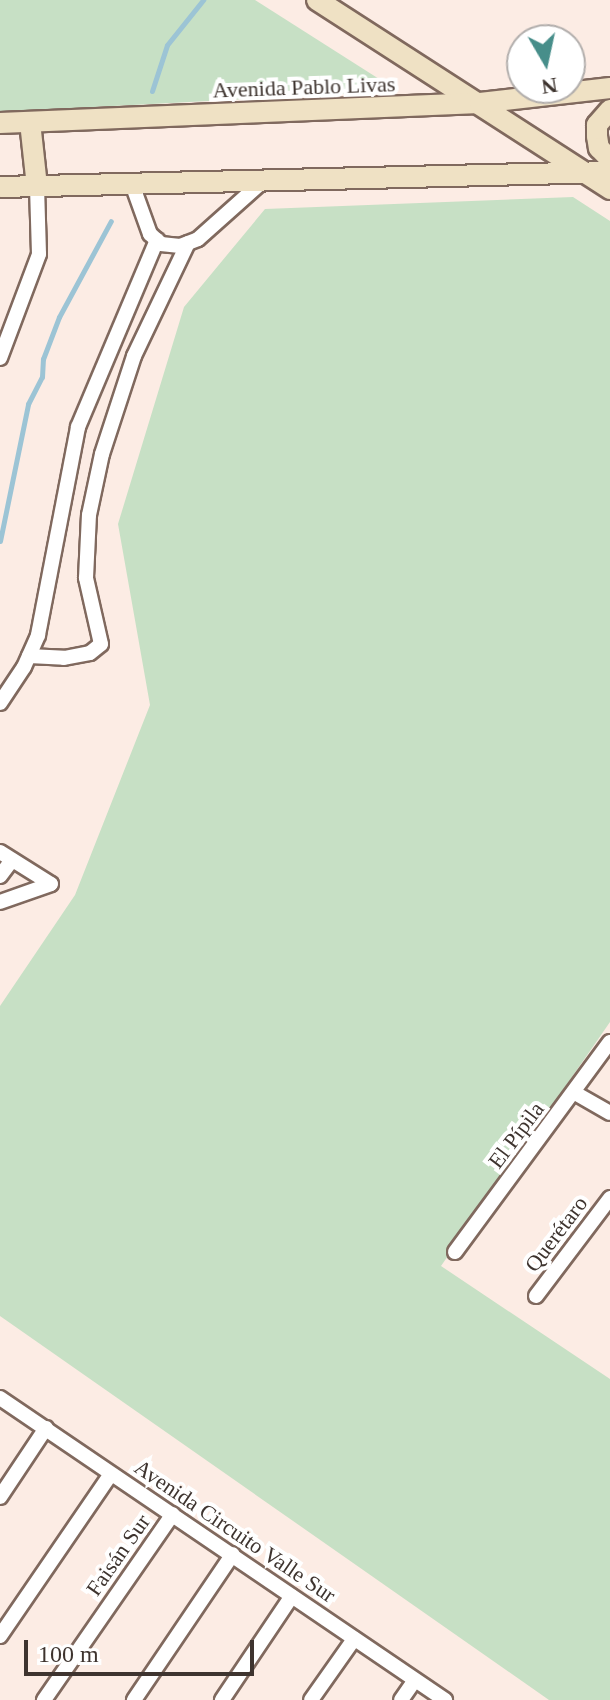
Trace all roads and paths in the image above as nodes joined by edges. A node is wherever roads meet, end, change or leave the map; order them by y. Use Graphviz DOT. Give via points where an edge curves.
graph roads {
  1 [pos="317,0"];
  2 [pos="610,88"];
  3 [pos="480,103"];
  4 [pos="610,110"];
  5 [pos="30,122"];
  6 [pos="0,123"];
  7 [pos="610,159"];
  8 [pos="610,172"];
  9 [pos="588,174"];
  10 [pos="262,182"];
  11 [pos="132,184"];
  12 [pos="37,186"];
  13 [pos="0,187"];
  14 [pos="610,189"];
  15 [pos="157,240"];
  16 [pos="188,243"];
  17 [pos="0,358"];
  18 [pos="29,656"];
  19 [pos="0,703"];
  20 [pos="6,856"];
  21 [pos="0,876"];
  22 [pos="0,902"];
  23 [pos="610,1042"];
  24 [pos="575,1093"];
  25 [pos="610,1113"];
  26 [pos="610,1198"];
  27 [pos="455,1252"];
  28 [pos="536,1296"];
  29 [pos="0,1398"];
  30 [pos="46,1428"];
  31 [pos="111,1474"];
  32 [pos="0,1497"];
  33 [pos="173,1514"];
  34 [pos="233,1554"];
  35 [pos="292,1596"];
  36 [pos="0,1636"];
  37 [pos="354,1639"];
  38 [pos="415,1680"];
  39 [pos="44,1700"];
  40 [pos="134,1700"];
  41 [pos="222,1700"];
  42 [pos="311,1700"];
  43 [pos="401,1700"];
  44 [pos="445,1700"];
  1 -- 3 [label="main road"];
  2 -- 3 [label="main road, Avenida Pablo Livas"];
  3 -- 5 [label="main road, Avenida Pablo Livas"];
  3 -- 9 [label="main road"];
  4 -- 7 [label="main road" via="600,119 597,136 599,148"];
  5 -- 6 [label="main road, Avenida Pablo Livas"];
  5 -- 12 [label="main road"];
  8 -- 9 [label="main road"];
  9 -- 10 [label="main road"];
  9 -- 14 [label="main road"];
  10 -- 11 [label="main road"];
  10 -- 16 [label="street"];
  11 -- 12 [label="main road"];
  11 -- 15 [label="street"];
  12 -- 13 [label="main road"];
  12 -- 17 [label="street" via="39,254"];
  15 -- 16 [label="street"];
  15 -- 18 [label="street" via="78,427 38,635"];
  16 -- 18 [label="street" via="134,356 102,454 89,515 86,578 101,644 90,653 64,658"];
  18 -- 19 [label="street"];
  20 -- 21 [label="street"];
  20 -- 22 [label="street" via="51,884"];
  23 -- 24 [label="street, El Pípila"];
  24 -- 25 [label="street"];
  24 -- 27 [label="street, El Pípila"];
  26 -- 28 [label="street, Querétaro"];
  29 -- 30 [label="street, Avenida Circuito Valle Sur"];
  30 -- 31 [label="street, Avenida Circuito Valle Sur"];
  30 -- 32 [label="street"];
  31 -- 33 [label="street, Avenida Circuito Valle Sur"];
  31 -- 36 [label="street"];
  33 -- 34 [label="street, Avenida Circuito Valle Sur"];
  33 -- 39 [label="street, Faisán Sur"];
  34 -- 35 [label="street, Avenida Circuito Valle Sur"];
  34 -- 40 [label="street"];
  35 -- 37 [label="street, Avenida Circuito Valle Sur"];
  35 -- 41 [label="street"];
  37 -- 38 [label="street, Avenida Circuito Valle Sur"];
  37 -- 42 [label="street"];
  38 -- 43 [label="street"];
  38 -- 44 [label="street, Avenida Circuito Valle Sur"];
}
